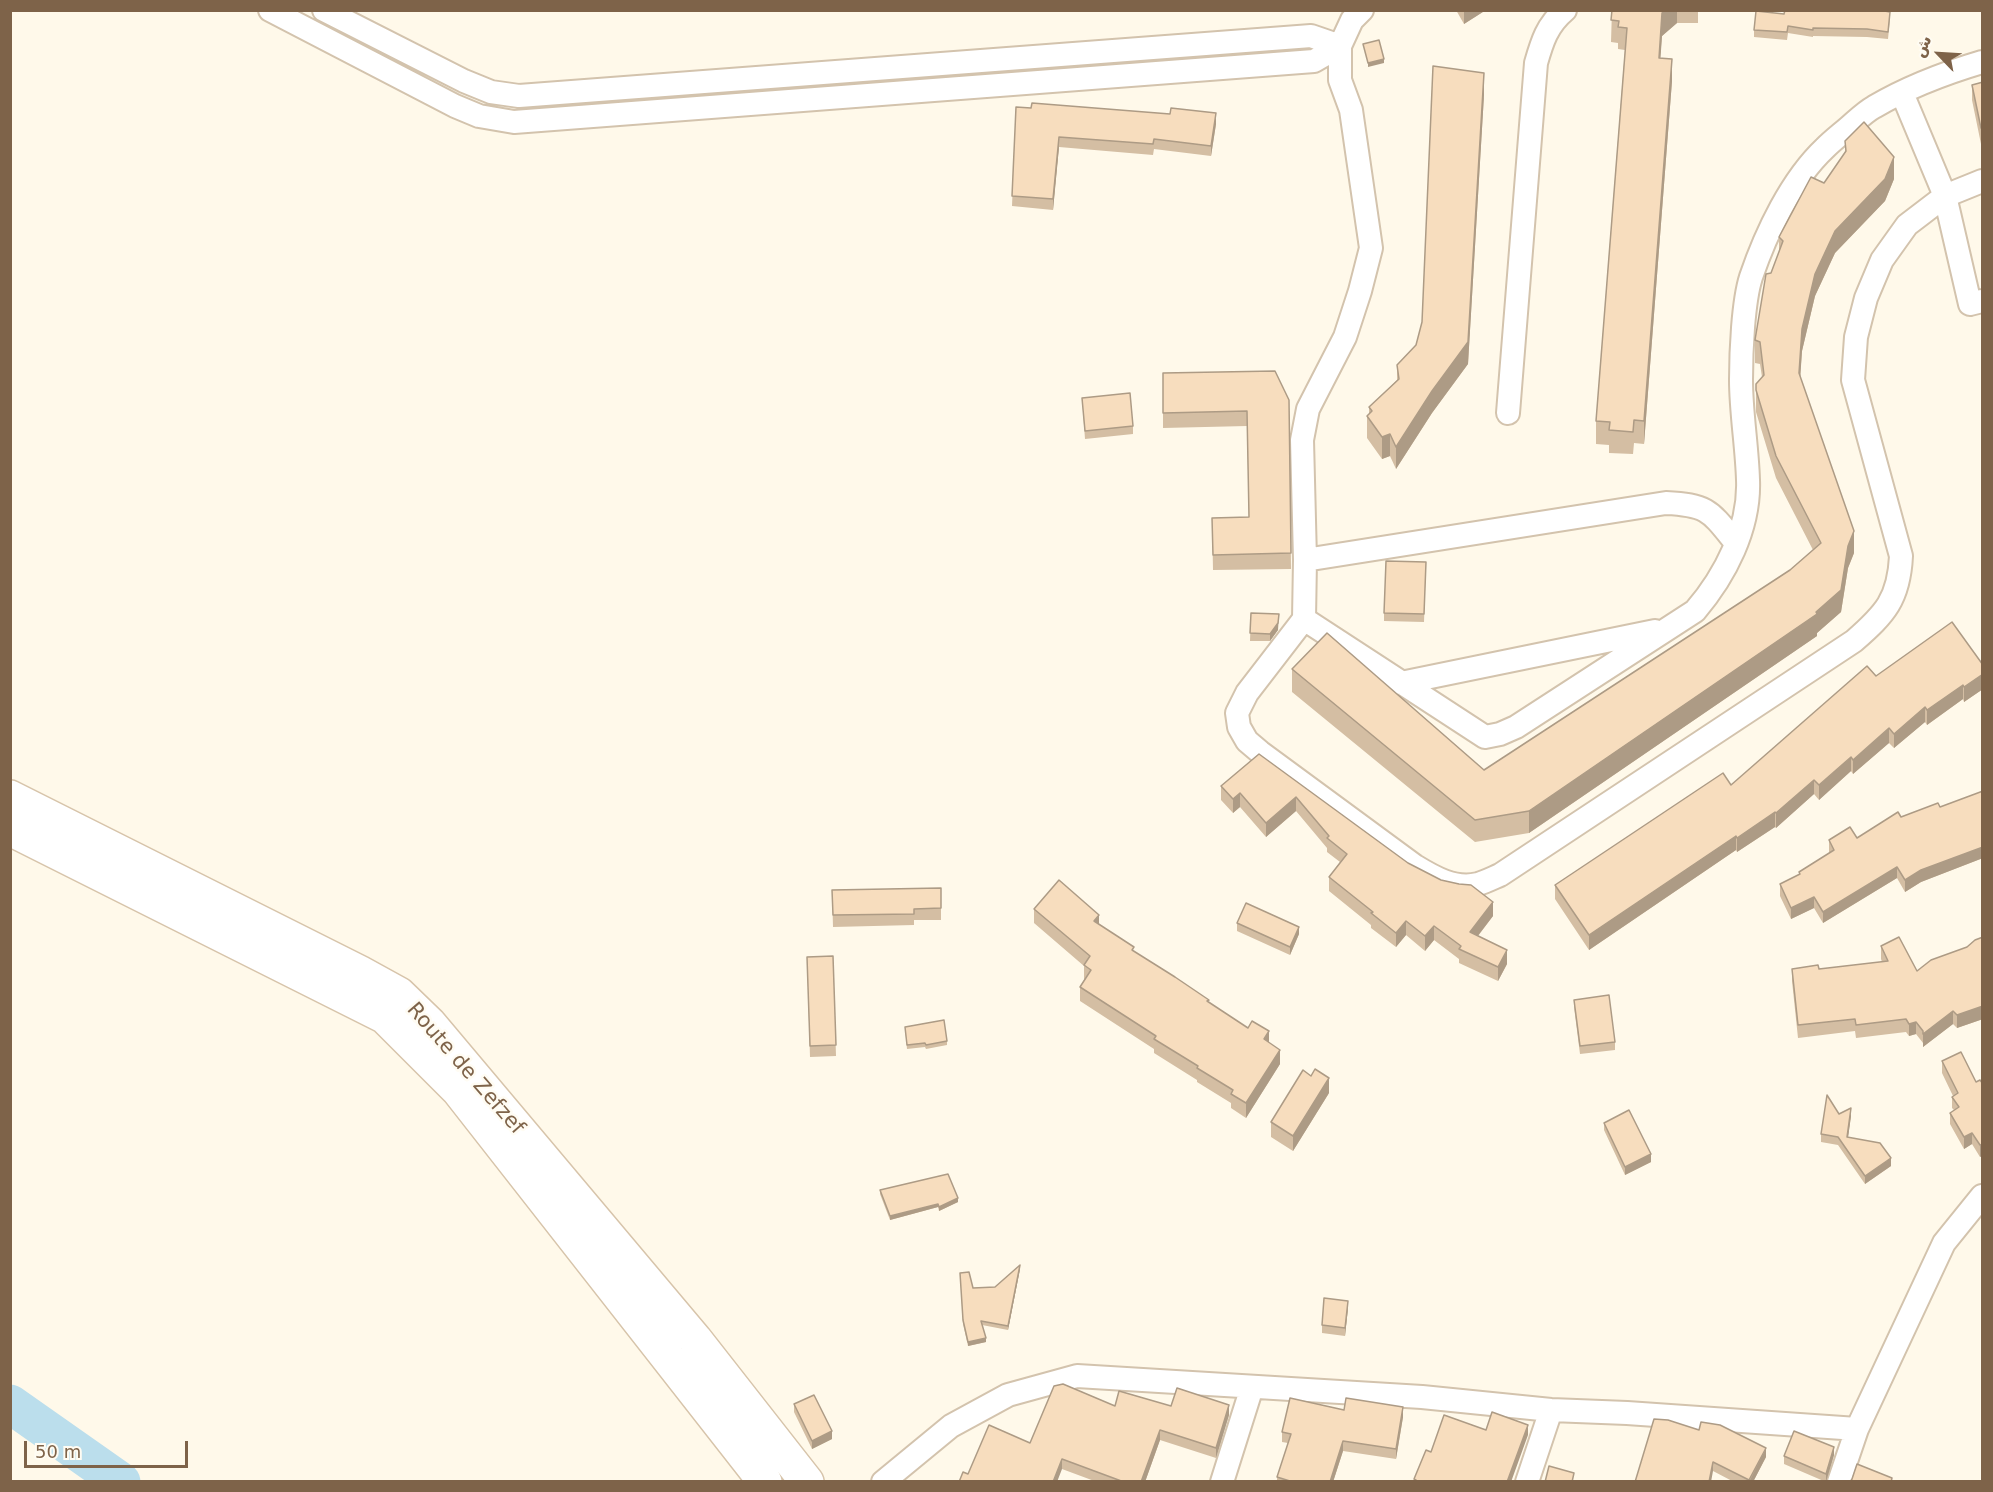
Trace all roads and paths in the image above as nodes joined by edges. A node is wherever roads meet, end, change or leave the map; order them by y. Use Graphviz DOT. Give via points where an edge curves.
graph roads {
  1 [pos="270,10"];
  2 [pos="324,10"];
  3 [pos="1362,10"];
  4 [pos="1565,10"];
  5 [pos="1340,46"];
  6 [pos="1983,63"];
  7 [pos="1902,93"];
  8 [pos="1983,181"];
  9 [pos="1945,196"];
  10 [pos="1983,301"];
  11 [pos="1508,413"];
  12 [pos="1736,543"];
  13 [pos="1305,560"];
  14 [pos="1304,619"];
  15 [pos="1668,628"];
  16 [pos="1401,683"];
  17 [pos="10,797"];
  18 [pos="10,829"];
  19 [pos="1983,1196"];
  20 [pos="1252,1387"];
  21 [pos="1551,1410"];
  22 [pos="1857,1429"];
  23 [pos="765,1482"];
  24 [pos="807,1482"];
  25 [pos="883,1482"];
  26 [pos="1222,1482"];
  27 [pos="1527,1482"];
  28 [pos="1839,1482"];
  1 -- 5 [label="street" via="455,106 479,116 514,122 1314,61"];
  2 -- 5 [label="street" via="464,81 491,92 519,96 1311,36"];
  3 -- 5 [label="street" via="1352,20"];
  4 -- 11 [label="street" via="1543,38 1536,63"];
  5 -- 13 [label="street" via="1340,80 1351,110 1371,248 1345,337 1308,409 1302,440"];
  6 -- 7 [label="street" via="1940,75"];
  7 -- 9 [label="street"];
  7 -- 12 [label="street" via="1872,108 1824,149 1793,188 1750,278 1741,380 1748,482 1746,512"];
  8 -- 9 [label="street"];
  9 -- 10 [label="street" via="1970,304"];
  9 -- 14 [label="street" via="1907,225 1881,260 1856,337 1853,380 1901,556 1900,578 1891,603 1854,641 1608,804 1500,875 1477,885 1455,885 1415,866 1260,752 1239,727 1237,713 1247,693"];
  12 -- 13 [label="street" via="1711,513 1691,504 1666,503"];
  12 -- 15 [label="street" via="1712,591 1695,611"];
  13 -- 14 [label="street"];
  14 -- 16 [label="street"];
  15 -- 16 [label="street"];
  15 -- 16 [label="street" via="1500,734 1485,737"];
  17 -- 24 [label="main road, Route de Zefzef" via="399,994 430,1024 695,1339"];
  18 -- 23 [label="main road, Route de Zefzef" via="385,1017 458,1090"];
  19 -- 22 [label="street" via="1944,1243"];
  20 -- 21 [label="street" via="1422,1397"];
  20 -- 25 [label="street" via="1077,1376 1008,1395 951,1426"];
  20 -- 26 [label="street"];
  21 -- 22 [label="street"];
  21 -- 27 [label="street"];
  22 -- 28 [label="street"];
}
